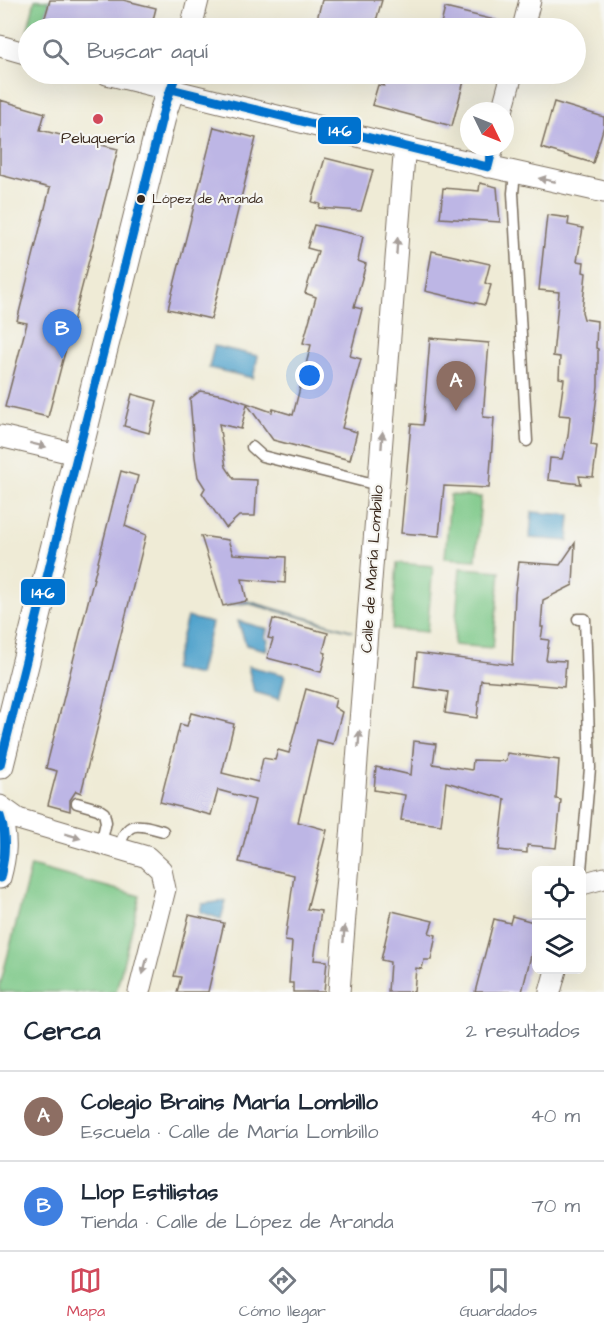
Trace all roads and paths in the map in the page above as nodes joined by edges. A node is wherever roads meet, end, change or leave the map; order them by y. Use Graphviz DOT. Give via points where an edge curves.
graph roads {
  1 [pos="198,0"];
  2 [pos="530,0"];
  3 [pos="194,18"];
  4 [pos="526,18"];
  5 [pos="0,46"];
  6 [pos="18,51"];
  7 [pos="173,84"];
  8 [pos="184,84"];
  9 [pos="509,84"];
  10 [pos="504,102"];
  11 [pos="402,147"];
  12 [pos="490,157"];
  13 [pos="515,173"];
  14 [pos="604,192"];
  15 [pos="0,435"];
  16 [pos="527,441"];
  17 [pos="252,447"];
  18 [pos="76,454"];
  19 [pos="378,485"];
  20 [pos="578,619"];
  21 [pos="0,765"];
  22 [pos="77,803"];
  23 [pos="0,806"];
  24 [pos="0,816"];
  25 [pos="40,826"];
  26 [pos="163,831"];
  27 [pos="110,847"];
  28 [pos="6,854"];
  29 [pos="581,866"];
  30 [pos="604,878"];
  31 [pos="0,879"];
  32 [pos="586,883"];
  33 [pos="555,974"];
  34 [pos="139,992"];
  35 [pos="339,992"];
  36 [pos="550,992"];
  1 -- 3 [label="street"];
  2 -- 4 [label="street"];
  5 -- 6 [label="street"];
  7 -- 18 [label="street"];
  8 -- 11 [label="street"];
  9 -- 10 [label="street"];
  11 -- 12 [label="street"];
  19 -- 11 [label="street, Calle de María Lombillo, one-way"];
  12 -- 13 [label="street"];
  14 -- 13 [label="street, one-way"];
  13 -- 16 [label="lane"];
  15 -- 18 [label="street, one-way"];
  17 -- 19 [label="lane" via="262,456"];
  18 -- 21 [label="street"];
  35 -- 19 [label="street, Calle de María Lombillo, one-way"];
  20 -- 29 [label="lane" via="585,619 590,768"];
  22 -- 27 [label="lane" via="104,813"];
  23 -- 25 [label="street" via="18,819"];
  24 -- 28 [label="street"];
  25 -- 27 [label="street, one-way"];
  25 -- 28 [label="street" via="24,830"];
  26 -- 27 [label="lane" via="134,826"];
  27 -- 34 [label="street, one-way" via="147,857 161,870 163,879 165,889"];
  28 -- 31 [label="street"];
  30 -- 32 [label="street"];
  33 -- 36 [label="street"];
}
